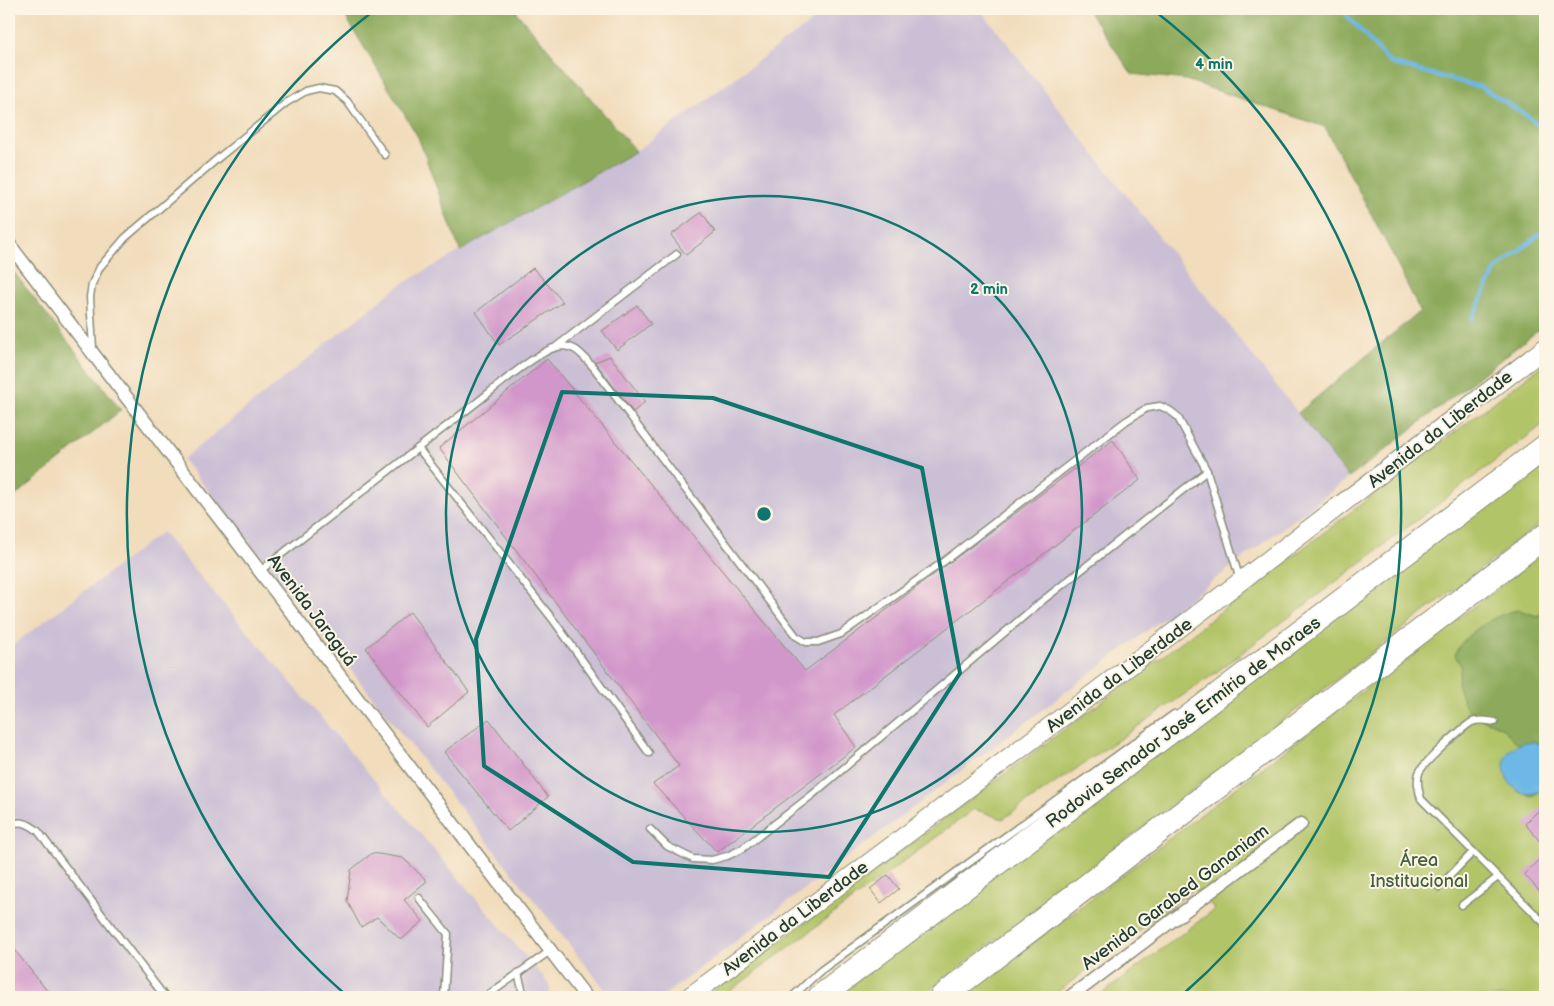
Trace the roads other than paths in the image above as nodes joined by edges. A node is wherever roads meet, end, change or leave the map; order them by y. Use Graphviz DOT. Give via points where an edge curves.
graph roads {
  1 [pos="385,155"];
  2 [pos="9,244"];
  3 [pos="677,254"];
  4 [pos="555,347"];
  5 [pos="1545,348"];
  6 [pos="93,353"];
  7 [pos="1545,447"];
  8 [pos="418,448"];
  9 [pos="1207,471"];
  10 [pos="1545,536"];
  11 [pos="260,571"];
  12 [pos="1241,582"];
  13 [pos="1251,670"];
  14 [pos="1210,692"];
  15 [pos="1178,711"];
  16 [pos="1495,722"];
  17 [pos="649,753"];
  18 [pos="1301,824"];
  19 [pos="9,825"];
  20 [pos="650,829"];
  21 [pos="1473,852"];
  22 [pos="1498,877"];
  23 [pos="1439,887"];
  24 [pos="419,898"];
  25 [pos="1462,905"];
  26 [pos="1545,924"];
  27 [pos="550,951"];
  28 [pos="518,973"];
  29 [pos="165,997"];
  30 [pos="444,997"];
  31 [pos="484,997"];
  32 [pos="524,997"];
  33 [pos="586,997"];
  34 [pos="689,997"];
  35 [pos="792,997"];
  36 [pos="820,997"];
  37 [pos="942,997"];
  38 [pos="1070,997"];
  1 -- 6 [label="lane" via="348,101 335,90 319,88 306,91 286,103 125,238 100,267 90,298"];
  2 -- 6 [label="street, Avenida Jaraguá"];
  3 -- 4 [label="lane"];
  4 -- 8 [label="lane" via="534,359"];
  4 -- 9 [label="lane" via="567,345 577,349 594,368 796,636 806,642 818,642 841,634 943,562 1147,408 1160,406 1177,416"];
  5 -- 12 [label="street, Avenida da Liberdade"];
  6 -- 11 [label="street, Avenida Jaraguá"];
  7 -- 13 [label="highway, Rodovia Senador José Ermírio de Moraes"];
  8 -- 11 [label="lane"];
  8 -- 17 [label="lane" via="554,621"];
  9 -- 12 [label="lane"];
  9 -- 20 [label="lane" via="1042,601 819,789 742,849 712,860 693,859 667,846"];
  10 -- 37 [label="highway"];
  11 -- 27 [label="street, Avenida Jaraguá"];
  12 -- 34 [label="street, Avenida da Liberdade"];
  13 -- 14 [label="lane"];
  13 -- 36 [label="highway, Rodovia Senador José Ermírio de Moraes"];
  15 -- 35 [label="lane" via="820,971"];
  16 -- 21 [label="lane" via="1472,722 1435,754 1420,772 1421,800"];
  18 -- 38 [label="street, Avenida Garabed Gananiam"];
  19 -- 29 [label="lane" via="20,821 30,824 38,832"];
  21 -- 22 [label="lane"];
  21 -- 23 [label="lane"];
  22 -- 25 [label="lane"];
  22 -- 26 [label="lane"];
  24 -- 30 [label="lane" via="448,934"];
  27 -- 28 [label="lane"];
  27 -- 33 [label="street, Avenida Jaraguá"];
  28 -- 31 [label="lane"];
  28 -- 32 [label="lane"];
}
